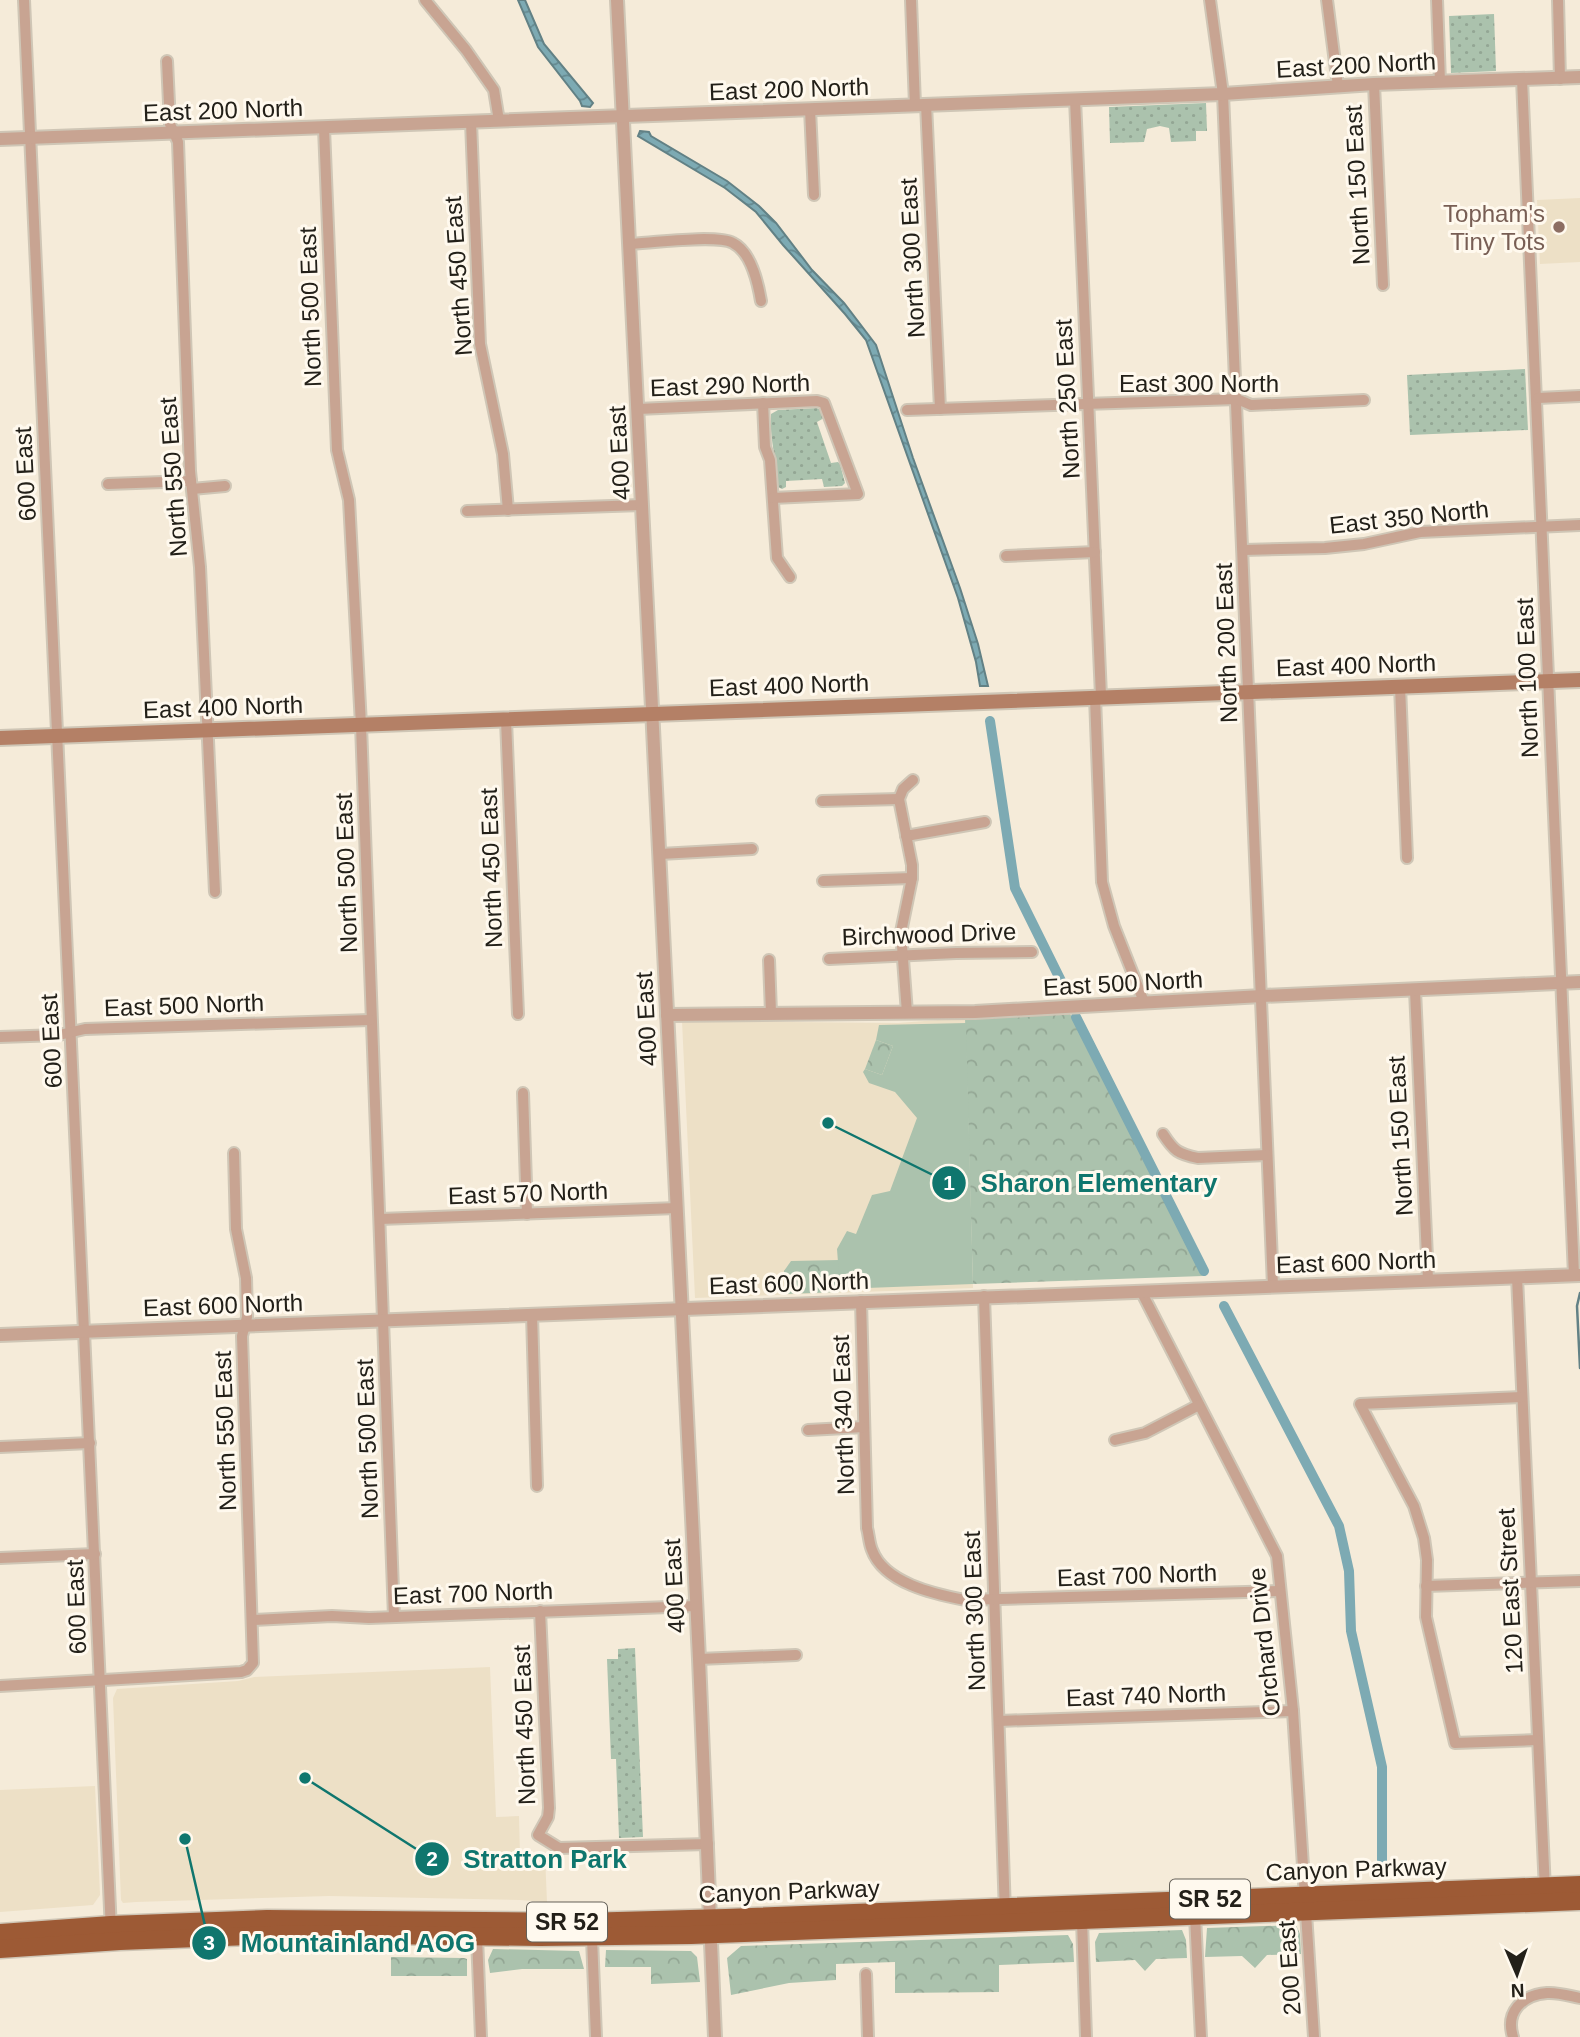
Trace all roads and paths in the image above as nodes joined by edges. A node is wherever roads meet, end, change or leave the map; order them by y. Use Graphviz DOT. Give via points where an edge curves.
graph roads {
  1 [pos="24,0"];
  2 [pos="425,0"];
  3 [pos="617,0"];
  4 [pos="911,0"];
  5 [pos="1210,0"];
  6 [pos="1327,0"];
  7 [pos="1437,0"];
  8 [pos="1558,0"];
  9 [pos="167,61"];
  10 [pos="1580,77"];
  11 [pos="1522,79"];
  12 [pos="1560,79"];
  13 [pos="1440,82"];
  14 [pos="1374,84"];
  15 [pos="1338,86"];
  16 [pos="1223,94"];
  17 [pos="1075,99"];
  18 [pos="920,104"];
  19 [pos="810,109"];
  20 [pos="623,117"];
  21 [pos="499,121"];
  22 [pos="471,122"];
  23 [pos="324,128"];
  24 [pos="173,133"];
  25 [pos="0,139"];
  26 [pos="31,139"];
  27 [pos="814,195"];
  28 [pos="629,244"];
  29 [pos="1383,285"];
  30 [pos="761,301"];
  31 [pos="1580,396"];
  32 [pos="1538,398"];
  33 [pos="1237,399"];
  34 [pos="1364,400"];
  35 [pos="764,403"];
  36 [pos="1088,405"];
  37 [pos="638,409"];
  38 [pos="940,409"];
  39 [pos="908,410"];
  40 [pos="108,484"];
  41 [pos="191,485"];
  42 [pos="225,486"];
  43 [pos="773,498"];
  44 [pos="642,505"];
  45 [pos="508,510"];
  46 [pos="467,511"];
  47 [pos="1580,525"];
  48 [pos="1543,526"];
  49 [pos="1244,550"];
  50 [pos="1095,552"];
  51 [pos="1006,556"];
  52 [pos="790,577"];
  53 [pos="1580,680"];
  54 [pos="1548,681"];
  55 [pos="1400,686"];
  56 [pos="1249,691"];
  57 [pos="1098,696"];
  58 [pos="653,713"];
  59 [pos="506,720"];
  60 [pos="361,724"];
  61 [pos="208,730"];
  62 [pos="58,735"];
  63 [pos="0,738"];
  64 [pos="913,780"];
  65 [pos="899,799"];
  66 [pos="822,801"];
  67 [pos="985,822"];
  68 [pos="906,836"];
  69 [pos="752,849"];
  70 [pos="660,854"];
  71 [pos="1407,858"];
  72 [pos="912,878"];
  73 [pos="823,881"];
  74 [pos="215,892"];
  75 [pos="1032,952"];
  76 [pos="902,956"];
  77 [pos="829,959"];
  78 [pos="769,960"];
  79 [pos="1580,982"];
  80 [pos="1561,983"];
  81 [pos="1415,990"];
  82 [pos="1262,996"];
  83 [pos="1144,1002"];
  84 [pos="771,1013"];
  85 [pos="907,1013"];
  86 [pos="518,1014"];
  87 [pos="667,1015"];
  88 [pos="370,1020"];
  89 [pos="72,1032"];
  90 [pos="0,1037"];
  91 [pos="523,1093"];
  92 [pos="1163,1133"];
  93 [pos="234,1153"];
  94 [pos="1267,1155"];
  95 [pos="677,1208"];
  96 [pos="527,1214"];
  97 [pos="380,1219"];
  98 [pos="1577,1275"];
  99 [pos="1517,1277"];
  100 [pos="1428,1280"];
  101 [pos="1273,1286"];
  102 [pos="1141,1290"];
  103 [pos="984,1296"];
  104 [pos="861,1301"];
  105 [pos="681,1308"];
  106 [pos="532,1314"];
  107 [pos="384,1320"];
  108 [pos="245,1326"];
  109 [pos="85,1332"];
  110 [pos="0,1335"];
  111 [pos="1522,1397"];
  112 [pos="1199,1405"];
  113 [pos="864,1427"];
  114 [pos="808,1430"];
  115 [pos="1115,1440"];
  116 [pos="90,1443"];
  117 [pos="0,1447"];
  118 [pos="537,1486"];
  119 [pos="95,1554"];
  120 [pos="0,1558"];
  121 [pos="1580,1581"];
  122 [pos="1530,1583"];
  123 [pos="1426,1587"];
  124 [pos="1280,1591"];
  125 [pos="995,1600"];
  126 [pos="696,1606"];
  127 [pos="540,1611"];
  128 [pos="394,1617"];
  129 [pos="253,1620"];
  130 [pos="796,1655"];
  131 [pos="699,1659"];
  132 [pos="100,1681"];
  133 [pos="0,1686"];
  134 [pos="1293,1711"];
  135 [pos="999,1721"];
  136 [pos="1537,1740"];
  137 [pos="708,1844"];
  138 [pos="1580,1885"];
  139 [pos="1546,1894"];
  140 [pos="1580,1901"];
  141 [pos="1305,1904"];
  142 [pos="1005,1915"];
  143 [pos="1195,1916"];
  144 [pos="1082,1920"];
  145 [pos="712,1926"];
  146 [pos="0,1933"];
  147 [pos="111,1933"];
  148 [pos="477,1937"];
  149 [pos="592,1938"];
  150 [pos="0,1949"];
  151 [pos="866,1974"];
  152 [pos="1580,1998"];
  153 [pos="481,2037"];
  154 [pos="596,2037"];
  155 [pos="715,2037"];
  156 [pos="868,2037"];
  157 [pos="1086,2037"];
  158 [pos="1201,2037"];
  159 [pos="1314,2037"];
  160 [pos="1513,2037"];
  1 -- 26 [label="street, 600 East"];
  2 -- 21 [label="street" via="494,90"];
  3 -- 20 [label="street, 400 East"];
  4 -- 18 [label="street, North 300 East"];
  5 -- 16 [label="street, North 200 East"];
  6 -- 15 [label="street"];
  7 -- 13 [label="street"];
  8 -- 12 [label="street"];
  9 -- 24 [label="street, North 550 East"];
  10 -- 12 [label="street, East 200 North"];
  11 -- 12 [label="street, East 200 North"];
  11 -- 13 [label="street, East 200 North"];
  11 -- 32 [label="street, North 100 East"];
  13 -- 14 [label="street, East 200 North"];
  14 -- 15 [label="street, East 200 North"];
  14 -- 29 [label="street, North 150 East"];
  15 -- 16 [label="street, East 200 North"];
  16 -- 17 [label="street, East 200 North"];
  16 -- 33 [label="street, North 200 East"];
  17 -- 18 [label="street, East 200 North"];
  17 -- 36 [label="street, North 250 East"];
  18 -- 19 [label="street, East 200 North"];
  18 -- 38 [label="street, North 300 East"];
  19 -- 20 [label="street, East 200 North"];
  19 -- 27 [label="street"];
  20 -- 21 [label="street, East 200 North"];
  20 -- 28 [label="street, 400 East"];
  21 -- 22 [label="street, East 200 North"];
  22 -- 23 [label="street, East 200 North"];
  22 -- 45 [label="street, North 450 East" via="480,344 503,454"];
  23 -- 24 [label="street, East 200 North"];
  23 -- 60 [label="street, North 500 East" via="337,450 349,500"];
  24 -- 26 [label="street, East 200 North"];
  24 -- 41 [label="street, North 550 East" via="178,142"];
  25 -- 26 [label="street, East 200 North"];
  26 -- 62 [label="street, 600 East"];
  28 -- 30 [label="street" via="734,243 751,267"];
  28 -- 37 [label="street, 400 East"];
  31 -- 32 [label="street"];
  32 -- 48 [label="street, North 100 East"];
  33 -- 34 [label="street, East 300 North" via="1251,405"];
  33 -- 36 [label="street, East 300 North"];
  33 -- 49 [label="street, North 200 East"];
  35 -- 37 [label="street, East 290 North"];
  35 -- 43 [label="street"];
  35 -- 43 [label="street, East 290 North" via="824,403 858,494"];
  36 -- 38 [label="street, East 300 North"];
  36 -- 50 [label="street, North 250 East"];
  37 -- 44 [label="street, 400 East"];
  38 -- 39 [label="street, East 300 North"];
  40 -- 41 [label="street"];
  41 -- 42 [label="street"];
  41 -- 61 [label="street, North 550 East"];
  43 -- 52 [label="street" via="777,558"];
  44 -- 45 [label="street"];
  44 -- 58 [label="street, 400 East"];
  45 -- 46 [label="street"];
  47 -- 48 [label="street, East 350 North"];
  48 -- 49 [label="street, East 350 North" via="1420,532 1325,548"];
  48 -- 54 [label="street, North 100 East"];
  49 -- 56 [label="street, North 200 East"];
  50 -- 51 [label="street"];
  50 -- 57 [label="street, North 250 East"];
  53 -- 54 [label="main road, East 400 North"];
  54 -- 55 [label="main road, East 400 North"];
  54 -- 80 [label="street, North 100 East"];
  55 -- 56 [label="main road, East 400 North"];
  55 -- 71 [label="street"];
  56 -- 57 [label="main road, East 400 North"];
  56 -- 82 [label="street, North 200 East"];
  57 -- 58 [label="main road, East 400 North"];
  57 -- 83 [label="street, North 250 East" via="1102,882"];
  58 -- 59 [label="main road, East 400 North"];
  58 -- 70 [label="street, 400 East"];
  59 -- 60 [label="main road, East 400 North"];
  59 -- 86 [label="street, North 450 East"];
  60 -- 61 [label="main road, East 400 North"];
  60 -- 88 [label="street, North 500 East"];
  61 -- 62 [label="main road, East 400 North"];
  61 -- 74 [label="street, North 550 East"];
  62 -- 63 [label="main road, East 400 North"];
  62 -- 89 [label="street, 600 East"];
  64 -- 65 [label="street"];
  65 -- 66 [label="street"];
  65 -- 68 [label="street"];
  67 -- 68 [label="street"];
  68 -- 72 [label="street"];
  69 -- 70 [label="street"];
  70 -- 87 [label="street, 400 East"];
  72 -- 73 [label="street"];
  72 -- 76 [label="street" via="902,922"];
  75 -- 76 [label="street, Birchwood Drive"];
  76 -- 77 [label="street, Birchwood Drive"];
  76 -- 85 [label="street"];
  78 -- 84 [label="street"];
  79 -- 80 [label="street, East 500 North"];
  80 -- 81 [label="street, East 500 North"];
  80 -- 98 [label="street, North 100 East"];
  81 -- 82 [label="street, East 500 North"];
  81 -- 100 [label="street, North 150 East"];
  82 -- 83 [label="street, East 500 North"];
  82 -- 94 [label="street, North 200 East"];
  83 -- 85 [label="street, East 500 North"];
  84 -- 85 [label="street, East 500 North"];
  84 -- 87 [label="street, East 500 North"];
  87 -- 95 [label="street, 400 East"];
  88 -- 89 [label="street, East 500 North"];
  88 -- 97 [label="street, North 500 East"];
  89 -- 90 [label="street, East 500 North"];
  89 -- 109 [label="street, 600 East"];
  91 -- 96 [label="street"];
  92 -- 94 [label="street" via="1173,1150 1188,1156"];
  93 -- 108 [label="street, North 550 East" via="236,1229 246,1278"];
  94 -- 101 [label="street, North 200 East"];
  95 -- 96 [label="street, East 570 North"];
  95 -- 105 [label="street, 400 East"];
  96 -- 97 [label="street, East 570 North"];
  97 -- 107 [label="street, North 500 East"];
  98 -- 99 [label="street, East 600 North"];
  99 -- 100 [label="street, East 600 North"];
  99 -- 111 [label="street, 120 East Street"];
  100 -- 101 [label="street, East 600 North"];
  101 -- 102 [label="street, East 600 North"];
  102 -- 103 [label="street, East 600 North"];
  102 -- 112 [label="street, Orchard Drive"];
  103 -- 104 [label="street, East 600 North"];
  103 -- 125 [label="street, North 300 East"];
  104 -- 105 [label="street, East 600 North"];
  104 -- 113 [label="street, North 340 East"];
  105 -- 106 [label="street, East 600 North"];
  105 -- 126 [label="street, 400 East"];
  106 -- 107 [label="street, East 600 North"];
  106 -- 118 [label="street"];
  107 -- 108 [label="street, East 600 North"];
  107 -- 128 [label="street, North 500 East"];
  108 -- 109 [label="street, East 600 North"];
  108 -- 129 [label="street, North 550 East"];
  109 -- 110 [label="street, East 600 North"];
  109 -- 116 [label="street, 600 East"];
  111 -- 122 [label="street, 120 East Street"];
  111 -- 123 [label="street" via="1360,1404 1417,1514 1425,1549"];
  112 -- 115 [label="street" via="1145,1433"];
  112 -- 124 [label="street, Orchard Drive" via="1273,1544"];
  113 -- 114 [label="street"];
  113 -- 125 [label="street, North 340 East" via="867,1528 882,1567 941,1595"];
  116 -- 117 [label="street"];
  116 -- 119 [label="street, 600 East"];
  119 -- 120 [label="street"];
  119 -- 132 [label="street, 600 East"];
  121 -- 122 [label="street"];
  122 -- 123 [label="street"];
  122 -- 136 [label="street, 120 East Street"];
  123 -- 136 [label="street" via="1426,1617 1455,1743"];
  124 -- 125 [label="street, East 700 North"];
  124 -- 134 [label="street, Orchard Drive"];
  125 -- 135 [label="street, North 300 East"];
  126 -- 127 [label="street, East 700 North"];
  126 -- 131 [label="street, 400 East"];
  127 -- 128 [label="street, East 700 North"];
  127 -- 137 [label="street, North 450 East" via="549,1808 538,1835 559,1849"];
  128 -- 129 [label="street, East 700 North"];
  129 -- 132 [label="street, North 550 East" via="254,1659 241,1672"];
  130 -- 131 [label="street"];
  131 -- 137 [label="street, 400 East"];
  132 -- 133 [label="street"];
  132 -- 147 [label="street, 600 East"];
  134 -- 135 [label="street, East 740 North"];
  134 -- 141 [label="street, Orchard Drive"];
  135 -- 142 [label="street, North 300 East"];
  136 -- 139 [label="street, 120 East Street"];
  137 -- 145 [label="street, 400 East"];
  138 -- 139 [label="highway, Canyon Parkway / SR 52"];
  139 -- 140 [label="highway, Canyon Parkway / SR 52"];
  139 -- 141 [label="highway, Canyon Parkway / SR 52"];
  141 -- 142 [label="highway, Canyon Parkway / SR 52"];
  141 -- 143 [label="highway, Canyon Parkway / SR 52"];
  141 -- 159 [label="street, 200 East"];
  142 -- 144 [label="highway, Canyon Parkway / SR 52"];
  142 -- 145 [label="highway, Canyon Parkway / SR 52"];
  143 -- 144 [label="highway, Canyon Parkway / SR 52"];
  143 -- 158 [label="street"];
  144 -- 157 [label="street"];
  145 -- 147 [label="highway, Canyon Parkway / SR 52" via="330,1918"];
  145 -- 149 [label="highway, Canyon Parkway / SR 52"];
  145 -- 155 [label="street, 400 East"];
  146 -- 147 [label="highway, Canyon Parkway / SR 52"];
  147 -- 148 [label="highway, Canyon Parkway / SR 52"];
  147 -- 150 [label="highway, Canyon Parkway / SR 52"];
  148 -- 149 [label="highway, Canyon Parkway / SR 52"];
  148 -- 153 [label="street"];
  149 -- 154 [label="street"];
  151 -- 156 [label="street"];
  152 -- 160 [label="street" via="1548,1993 1524,2000 1511,2018"];
}
